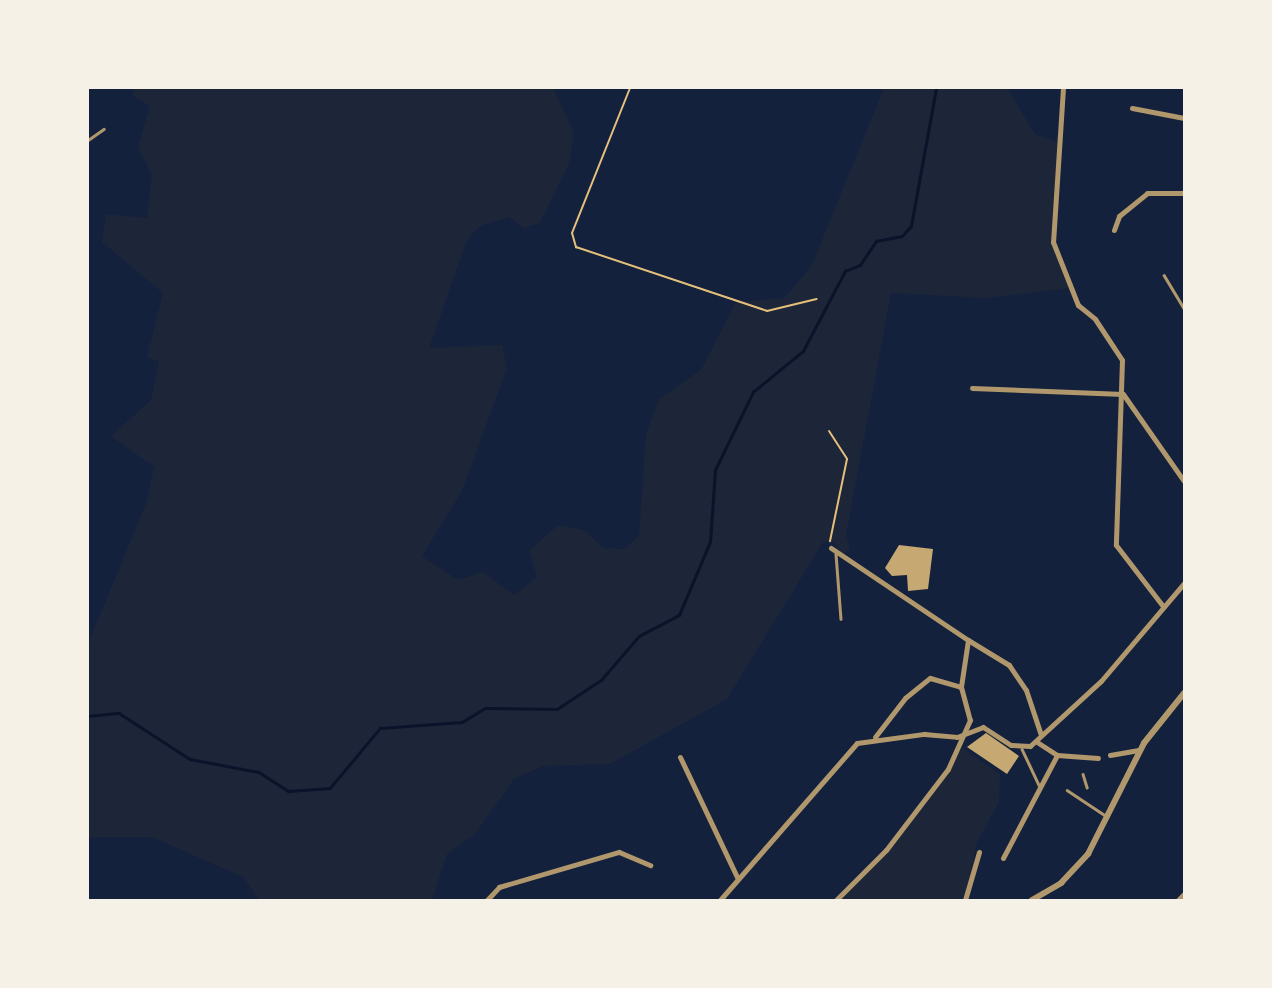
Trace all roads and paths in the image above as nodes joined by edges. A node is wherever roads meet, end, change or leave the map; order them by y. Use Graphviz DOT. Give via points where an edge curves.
graph roads {
  1 [pos="630,88"];
  2 [pos="1063,88"];
  3 [pos="1132,108"];
  4 [pos="1185,118"];
  5 [pos="104,129"];
  6 [pos="88,140"];
  7 [pos="1185,193"];
  8 [pos="1114,230"];
  9 [pos="1164,275"];
  10 [pos="817,299"];
  11 [pos="1185,308"];
  12 [pos="972,388"];
  13 [pos="1123,394"];
  14 [pos="829,431"];
  15 [pos="1185,481"];
  16 [pos="831,548"];
  17 [pos="836,554"];
  18 [pos="1185,583"];
  19 [pos="1162,605"];
  20 [pos="841,619"];
  21 [pos="968,640"];
  22 [pos="961,687"];
  23 [pos="1185,694"];
  24 [pos="968,734"];
  25 [pos="875,737"];
  26 [pos="1039,738"];
  27 [pos="1022,749"];
  28 [pos="1139,750"];
  29 [pos="1057,755"];
  30 [pos="1110,755"];
  31 [pos="680,757"];
  32 [pos="1098,758"];
  33 [pos="1083,774"];
  34 [pos="1040,787"];
  35 [pos="1087,787"];
  36 [pos="1067,790"];
  37 [pos="1109,817"];
  38 [pos="979,852"];
  39 [pos="1003,858"];
  40 [pos="650,865"];
  41 [pos="737,877"];
  42 [pos="1185,894"];
  43 [pos="487,901"];
  44 [pos="720,901"];
  45 [pos="836,901"];
  46 [pos="965,901"];
  47 [pos="1032,901"];
  48 [pos="1178,901"];
  1 -- 10 [label="path" via="572,233 576,247 767,311"];
  2 -- 13 [label="street" via="1053,242 1078,305 1116,346"];
  3 -- 4 [label="street"];
  5 -- 6 [label="lane"];
  7 -- 8 [label="street" via="1147,193 1119,216"];
  9 -- 11 [label="lane"];
  12 -- 13 [label="street"];
  13 -- 15 [label="street"];
  13 -- 19 [label="street" via="1116,545"];
  14 -- 16 [label="path" via="847,459"];
  16 -- 17 [label="street"];
  17 -- 20 [label="lane"];
  17 -- 21 [label="street" via="871,571"];
  18 -- 19 [label="street"];
  19 -- 26 [label="street" via="1101,681"];
  21 -- 22 [label="street"];
  21 -- 26 [label="street" via="1009,665 1026,690"];
  22 -- 24 [label="street"];
  22 -- 25 [label="street" via="930,678 905,698"];
  23 -- 28 [label="street"];
  24 -- 25 [label="street"];
  24 -- 27 [label="street" via="983,727"];
  24 -- 45 [label="street" via="886,850"];
  25 -- 41 [label="street" via="850,748"];
  26 -- 27 [label="street"];
  26 -- 29 [label="street"];
  27 -- 34 [label="lane"];
  28 -- 30 [label="street"];
  28 -- 37 [label="street"];
  29 -- 32 [label="street"];
  29 -- 34 [label="street"];
  31 -- 41 [label="street"];
  33 -- 35 [label="lane"];
  34 -- 39 [label="street"];
  36 -- 37 [label="lane"];
  37 -- 47 [label="street" via="1076,870"];
  38 -- 46 [label="street"];
  40 -- 43 [label="street" via="620,852 499,887"];
  41 -- 44 [label="street"];
  42 -- 48 [label="street"];
}
